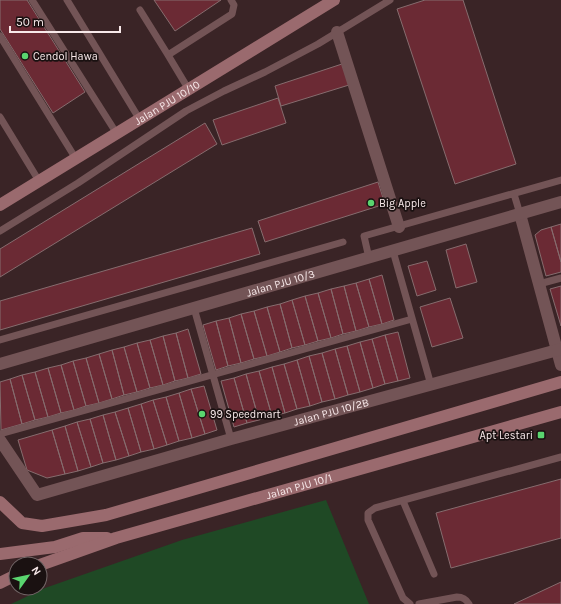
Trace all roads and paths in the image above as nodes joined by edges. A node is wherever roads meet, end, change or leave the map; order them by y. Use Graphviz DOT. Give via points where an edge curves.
graph roads {
  1 [pos="32,0"];
  2 [pos="67,0"];
  3 [pos="231,0"];
  4 [pos="334,0"];
  5 [pos="390,0"];
  6 [pos="140,10"];
  7 [pos="337,32"];
  8 [pos="0,36"];
  9 [pos="168,55"];
  10 [pos="188,90"];
  11 [pos="0,117"];
  12 [pos="140,120"];
  13 [pos="117,134"];
  14 [pos="76,159"];
  15 [pos="561,180"];
  16 [pos="40,181"];
  17 [pos="514,194"];
  18 [pos="561,202"];
  19 [pos="0,205"];
  20 [pos="520,214"];
  21 [pos="399,227"];
  22 [pos="0,231"];
  23 [pos="343,242"];
  24 [pos="393,251"];
  25 [pos="369,258"];
  26 [pos="561,278"];
  27 [pos="539,284"];
  28 [pos="194,308"];
  29 [pos="412,319"];
  30 [pos="0,340"];
  31 [pos="559,350"];
  32 [pos="0,364"];
  33 [pos="561,365"];
  34 [pos="213,375"];
  35 [pos="561,382"];
  36 [pos="431,385"];
  37 [pos="561,412"];
  38 [pos="0,434"];
  39 [pos="231,438"];
  40 [pos="0,440"];
  41 [pos="561,457"];
  42 [pos="403,500"];
  43 [pos="0,502"];
  44 [pos="116,538"];
  45 [pos="0,554"];
  46 [pos="48,562"];
  47 [pos="434,574"];
  48 [pos="410,604"];
  49 [pos="419,604"];
  50 [pos="469,604"];
  1 -- 13 [label="lane"];
  2 -- 12 [label="lane"];
  3 -- 9 [label="lane" via="234,5 232,14"];
  4 -- 10 [label="street, Jalan PJU 10/10"];
  5 -- 7 [label="lane"];
  6 -- 9 [label="lane"];
  7 -- 21 [label="street"];
  7 -- 22 [label="lane" via="265,72 224,90 186,111"];
  8 -- 14 [label="lane"];
  9 -- 10 [label="lane"];
  10 -- 12 [label="street, Jalan PJU 10/10"];
  11 -- 16 [label="lane"];
  12 -- 13 [label="street, Jalan PJU 10/10"];
  13 -- 14 [label="street, Jalan PJU 10/10"];
  14 -- 16 [label="street, Jalan PJU 10/10"];
  15 -- 17 [label="lane"];
  16 -- 19 [label="street, Jalan PJU 10/10"];
  17 -- 20 [label="lane"];
  17 -- 21 [label="lane"];
  18 -- 20 [label="street, Jalan PJU 10/3"];
  20 -- 24 [label="street, Jalan PJU 10/3"];
  20 -- 27 [label="street"];
  21 -- 25 [label="lane" via="364,236"];
  23 -- 30 [label="lane"];
  24 -- 25 [label="street, Jalan PJU 10/3"];
  24 -- 29 [label="lane"];
  25 -- 28 [label="street, Jalan PJU 10/3"];
  26 -- 27 [label="lane"];
  27 -- 31 [label="street"];
  28 -- 32 [label="street, Jalan PJU 10/3"];
  28 -- 34 [label="lane"];
  29 -- 34 [label="lane"];
  29 -- 36 [label="lane"];
  31 -- 33 [label="street"];
  31 -- 36 [label="street, Jalan PJU 10/2B"];
  34 -- 38 [label="lane"];
  34 -- 39 [label="lane"];
  35 -- 43 [label="street" via="106,515 42,526 22,523"];
  36 -- 39 [label="street, Jalan PJU 10/2B"];
  37 -- 44 [label="street, Jalan PJU 10/1"];
  39 -- 40 [label="street, Jalan PJU 10/2B" via="37,495"];
  41 -- 42 [label="lane"];
  42 -- 47 [label="lane"];
  42 -- 48 [label="lane" via="375,508 368,513 368,520 403,598"];
  44 -- 45 [label="street" via="83,538 55,548"];
  44 -- 46 [label="street, Jalan PJU 10/1"];
  49 -- 50 [label="lane" via="462,597"];
}
